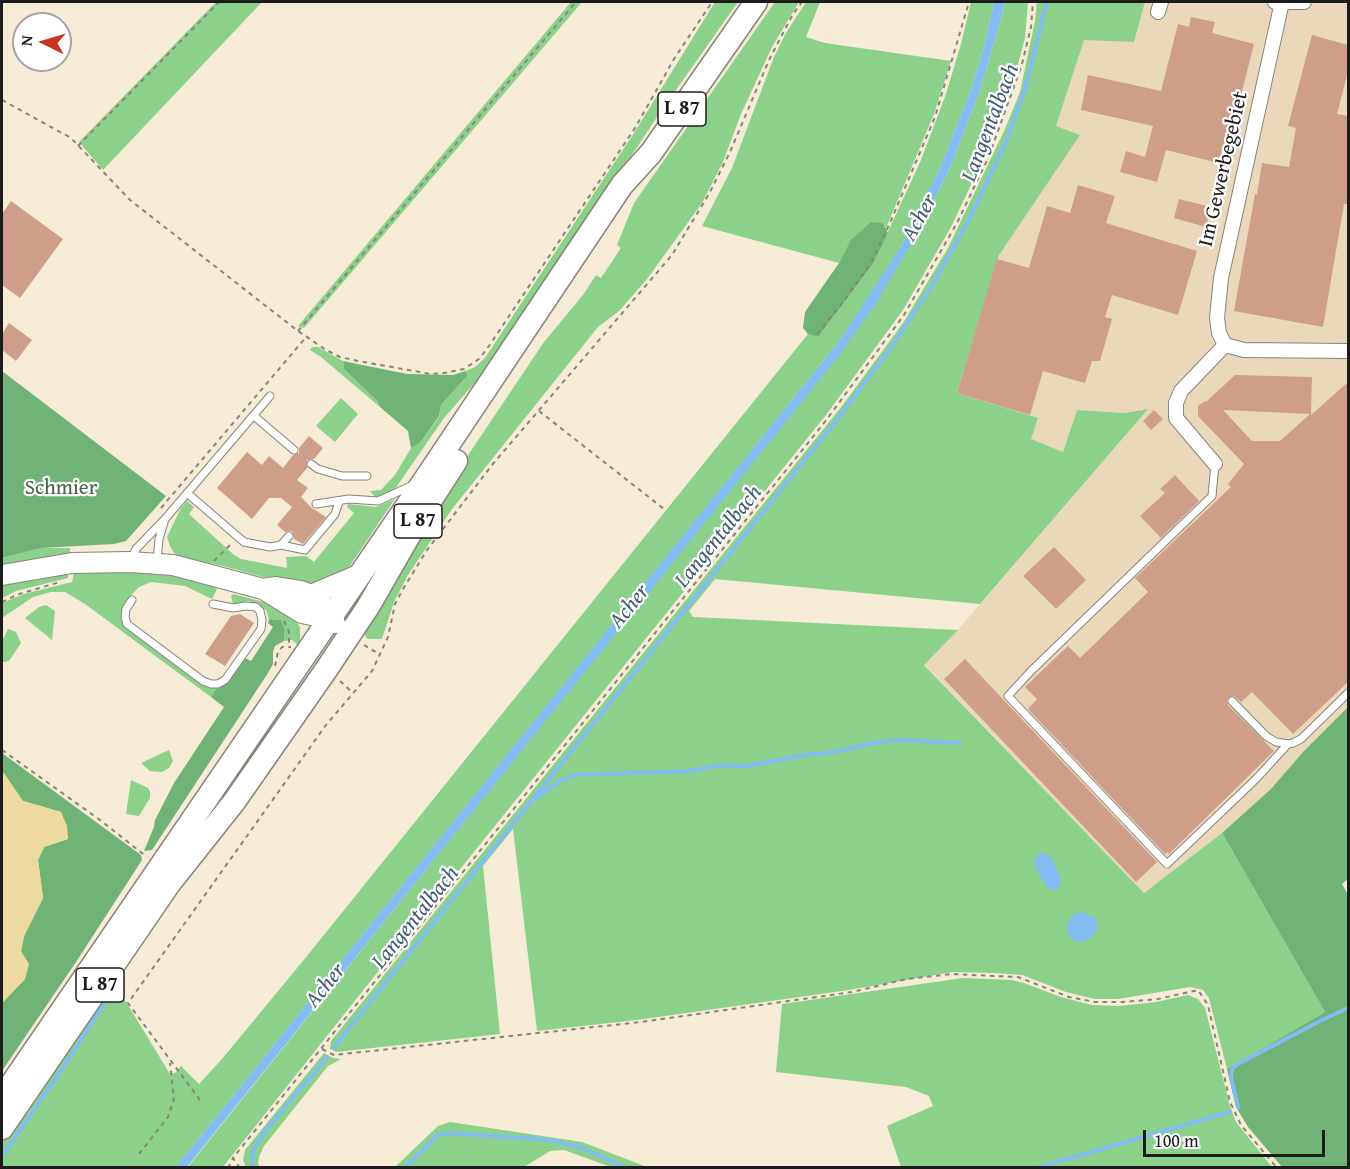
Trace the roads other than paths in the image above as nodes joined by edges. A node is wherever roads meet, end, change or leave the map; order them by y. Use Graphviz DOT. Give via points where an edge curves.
graph roads {
  1 [pos="756,2"];
  2 [pos="1280,2"];
  3 [pos="1304,2"];
  4 [pos="651,153"];
  5 [pos="1225,345"];
  6 [pos="1348,351"];
  7 [pos="270,396"];
  8 [pos="254,416"];
  9 [pos="294,450"];
  10 [pos="311,464"];
  11 [pos="1215,464"];
  12 [pos="367,476"];
  13 [pos="424,482"];
  14 [pos="187,493"];
  15 [pos="339,502"];
  16 [pos="316,504"];
  17 [pos="165,519"];
  18 [pos="289,536"];
  19 [pos="281,545"];
  20 [pos="130,562"];
  21 [pos="157,564"];
  22 [pos="361,574"];
  23 [pos="2,575"];
  24 [pos="263,589"];
  25 [pos="311,595"];
  26 [pos="132,600"];
  27 [pos="213,604"];
  28 [pos="330,618"];
  29 [pos="348,636"];
  30 [pos="1348,693"];
  31 [pos="1232,701"];
  32 [pos="1288,744"];
  33 [pos="2,1098"];
  34 [pos="2,1128"];
  1 -- 4 [label="main road, L 87"];
  2 -- 3 [label="street, Im Gewerbegebiet"];
  2 -- 5 [label="street, Im Gewerbegebiet" via="1221,278 1217,318"];
  4 -- 13 [label="main road, L 87" via="622,185"];
  4 -- 29 [label="main road, L 87" via="633,192 418,520"];
  5 -- 6 [label="street" via="1244,350"];
  5 -- 11 [label="street" via="1181,391 1175,411 1176,418"];
  7 -- 8 [label="lane"];
  8 -- 9 [label="lane"];
  8 -- 14 [label="lane"];
  10 -- 12 [label="lane" via="342,476"];
  11 -- 32 [label="lane" via="1212,496 1008,696 1167,864"];
  13 -- 15 [label="lane" via="378,501"];
  13 -- 22 [label="main road, L 87"];
  14 -- 17 [label="lane"];
  14 -- 19 [label="lane" via="244,542"];
  15 -- 16 [label="lane"];
  15 -- 19 [label="lane" via="335,514 305,550"];
  17 -- 20 [label="lane" via="136,549"];
  17 -- 21 [label="lane"];
  18 -- 19 [label="lane"];
  20 -- 21 [label="street"];
  20 -- 23 [label="street" via="72,563"];
  21 -- 24 [label="street" via="193,569"];
  22 -- 25 [label="street"];
  22 -- 28 [label="main road, L 87"];
  24 -- 25 [label="street" via="276,587"];
  24 -- 28 [label="street" via="302,613"];
  25 -- 28 [label="street" via="326,608"];
  26 -- 27 [label="lane" via="124,617 127,624 203,681 218,684 225,680 261,629 262,620 256,607"];
  28 -- 29 [label="street"];
  28 -- 33 [label="main road, L 87"];
  29 -- 34 [label="main road, L 87" via="234,802 169,884"];
  30 -- 32 [label="lane" via="1301,739"];
  31 -- 32 [label="lane" via="1266,736"];
}
